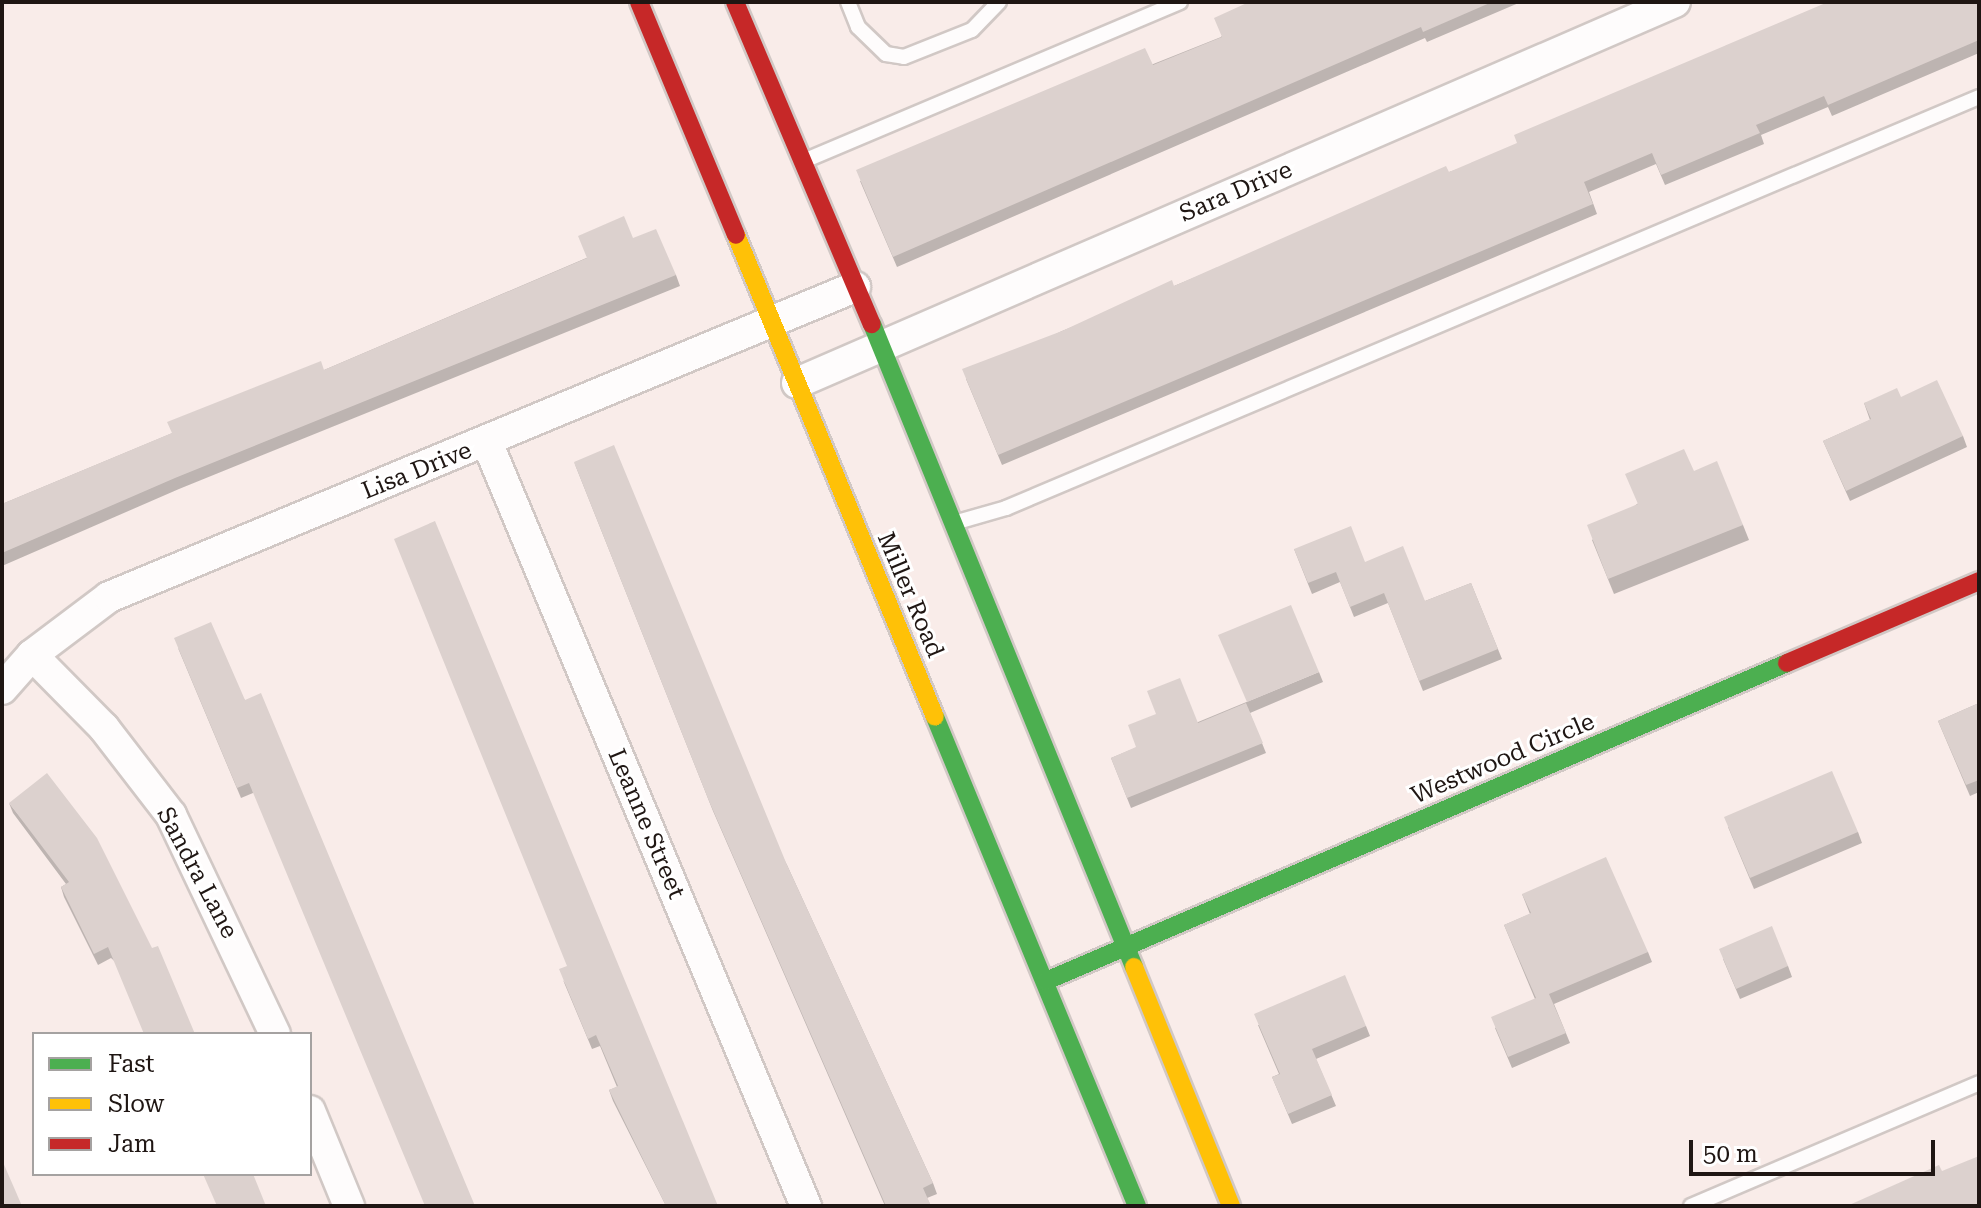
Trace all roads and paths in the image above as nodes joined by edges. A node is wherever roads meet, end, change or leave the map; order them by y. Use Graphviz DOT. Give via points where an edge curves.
graph roads {
  1 [pos="639,2"];
  2 [pos="848,2"];
  3 [pos="999,2"];
  4 [pos="1180,2"];
  5 [pos="1675,2"];
  6 [pos="739,3"];
  7 [pos="1979,97"];
  8 [pos="802,162"];
  9 [pos="855,287"];
  10 [pos="773,324"];
  11 [pos="881,345"];
  12 [pos="797,383"];
  13 [pos="487,442"];
  14 [pos="953,523"];
  15 [pos="1979,581"];
  16 [pos="32,655"];
  17 [pos="2,689"];
  18 [pos="1126,947"];
  19 [pos="1046,981"];
  20 [pos="274,1032"];
  21 [pos="1979,1083"];
  22 [pos="312,1116"];
  23 [pos="349,1206"];
  24 [pos="806,1206"];
  25 [pos="1137,1206"];
  26 [pos="1231,1206"];
  27 [pos="1691,1206"];
  1 -- 10 [label="main road, Miller Road"];
  2 -- 3 [label="lane" via="858,27 886,54 904,57 972,30"];
  4 -- 8 [label="lane"];
  5 -- 11 [label="street, Sara Drive"];
  6 -- 8 [label="main road"];
  7 -- 14 [label="lane" via="1020,502"];
  8 -- 9 [label="main road"];
  9 -- 10 [label="street, Lisa Drive"];
  9 -- 11 [label="main road"];
  10 -- 12 [label="main road, Miller Road"];
  10 -- 13 [label="street, Lisa Drive"];
  11 -- 12 [label="street, Sara Drive"];
  11 -- 14 [label="main road"];
  12 -- 19 [label="main road, Miller Road"];
  13 -- 16 [label="street, Lisa Drive" via="109,597"];
  13 -- 24 [label="street, Leanne Street"];
  14 -- 18 [label="main road"];
  15 -- 18 [label="main road, Westwood Circle"];
  16 -- 17 [label="street, Lisa Drive"];
  16 -- 20 [label="street, Sandra Lane" via="104,728 171,815"];
  18 -- 19 [label="main road, Westwood Circle"];
  18 -- 26 [label="main road"];
  19 -- 25 [label="main road, Miller Road"];
  21 -- 27 [label="lane"];
  22 -- 23 [label="street"];
}
